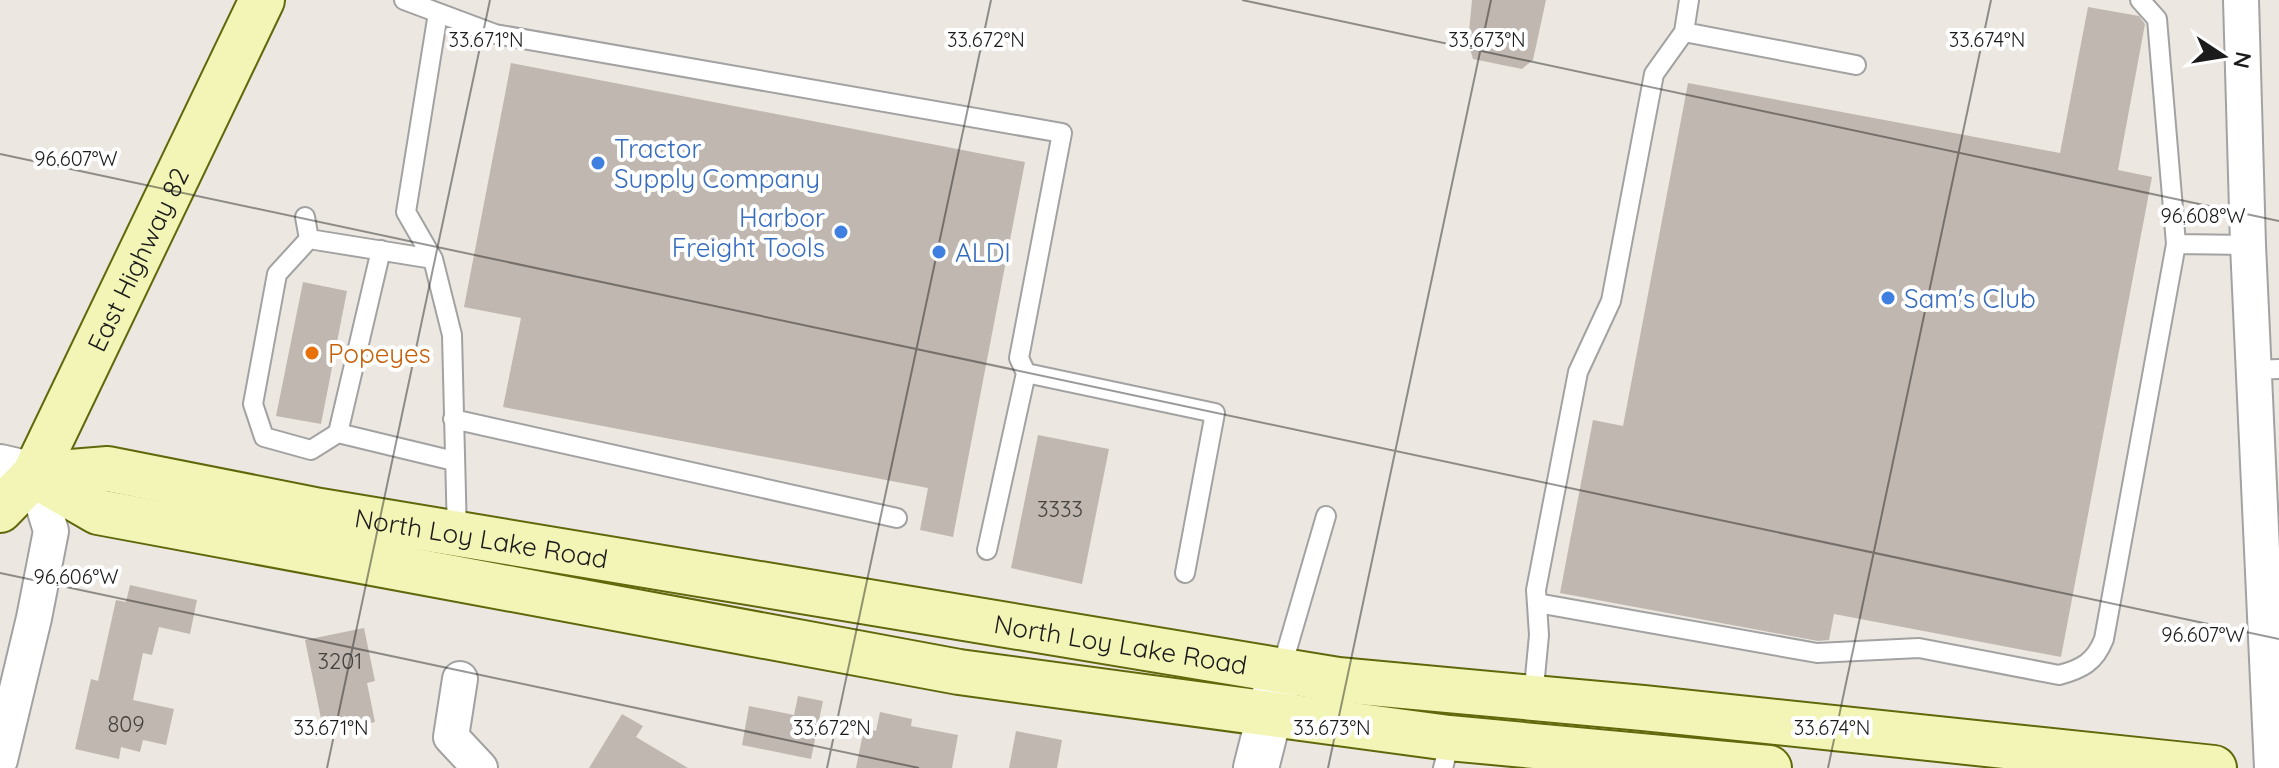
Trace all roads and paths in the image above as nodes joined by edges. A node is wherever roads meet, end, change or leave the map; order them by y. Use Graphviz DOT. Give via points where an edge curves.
graph roads {
  1 [pos="262,0"];
  2 [pos="404,0"];
  3 [pos="1689,0"];
  4 [pos="2140,0"];
  5 [pos="2241,0"];
  6 [pos="438,13"];
  7 [pos="1684,32"];
  8 [pos="1856,65"];
  9 [pos="305,217"];
  10 [pos="309,239"];
  11 [pos="2176,244"];
  12 [pos="2248,245"];
  13 [pos="381,250"];
  14 [pos="433,259"];
  15 [pos="2266,369"];
  16 [pos="1026,373"];
  17 [pos="453,419"];
  18 [pos="338,433"];
  19 [pos="454,461"];
  20 [pos="17,471"];
  21 [pos="0,510"];
  22 [pos="1326,516"];
  23 [pos="897,518"];
  24 [pos="457,534"];
  25 [pos="987,550"];
  26 [pos="1185,573"];
  27 [pos="1537,603"];
  28 [pos="1281,671"];
  29 [pos="460,679"];
  30 [pos="1533,698"];
  31 [pos="1270,713"];
  32 [pos="1447,753"];
  33 [pos="0,760"];
  34 [pos="1636,762"];
  35 [pos="480,768"];
  36 [pos="1256,768"];
  37 [pos="1769,768"];
  38 [pos="2214,768"];
  39 [pos="2272,768"];
  1 -- 20 [label="main road, East Highway 82"];
  2 -- 6 [label="lane"];
  3 -- 7 [label="lane"];
  4 -- 11 [label="lane" via="2157,19"];
  5 -- 12 [label="street"];
  6 -- 14 [label="lane" via="406,212"];
  6 -- 16 [label="lane" via="495,34 1062,133 1019,358"];
  7 -- 8 [label="lane"];
  7 -- 27 [label="lane" via="1654,74 1611,301 1578,372"];
  9 -- 10 [label="lane"];
  10 -- 13 [label="lane"];
  10 -- 18 [label="lane" via="277,274 253,404 264,437 311,450"];
  11 -- 12 [label="lane"];
  11 -- 27 [label="lane" via="2104,639 2098,656 2081,669 2059,675 1919,648 1817,653"];
  12 -- 15 [label="street"];
  13 -- 14 [label="lane"];
  13 -- 18 [label="lane"];
  14 -- 17 [label="lane" via="452,335"];
  15 -- 39 [label="street"];
  16 -- 25 [label="lane"];
  16 -- 26 [label="lane" via="1215,413"];
  17 -- 19 [label="lane"];
  17 -- 23 [label="lane"];
  18 -- 19 [label="lane"];
  19 -- 24 [label="lane"];
  20 -- 21 [label="main road, East Highway 82"];
  20 -- 24 [label="main road, North Loy Lake Road" via="108,469"];
  20 -- 31 [label="main road, North Loy Lake Road" via="98,512 959,672"];
  20 -- 33 [label="street" via="51,531"];
  22 -- 28 [label="lane"];
  24 -- 28 [label="main road, North Loy Lake Road"];
  27 -- 30 [label="lane"];
  28 -- 30 [label="main road, North Loy Lake Road"];
  28 -- 31 [label="street"];
  29 -- 35 [label="street" via="451,737"];
  30 -- 38 [label="main road, North Loy Lake Road"];
  31 -- 32 [label="main road, North Loy Lake Road"];
  31 -- 36 [label="street"];
  32 -- 34 [label="main road, North Loy Lake Road"];
  34 -- 37 [label="main road, North Loy Lake Road"];
}
